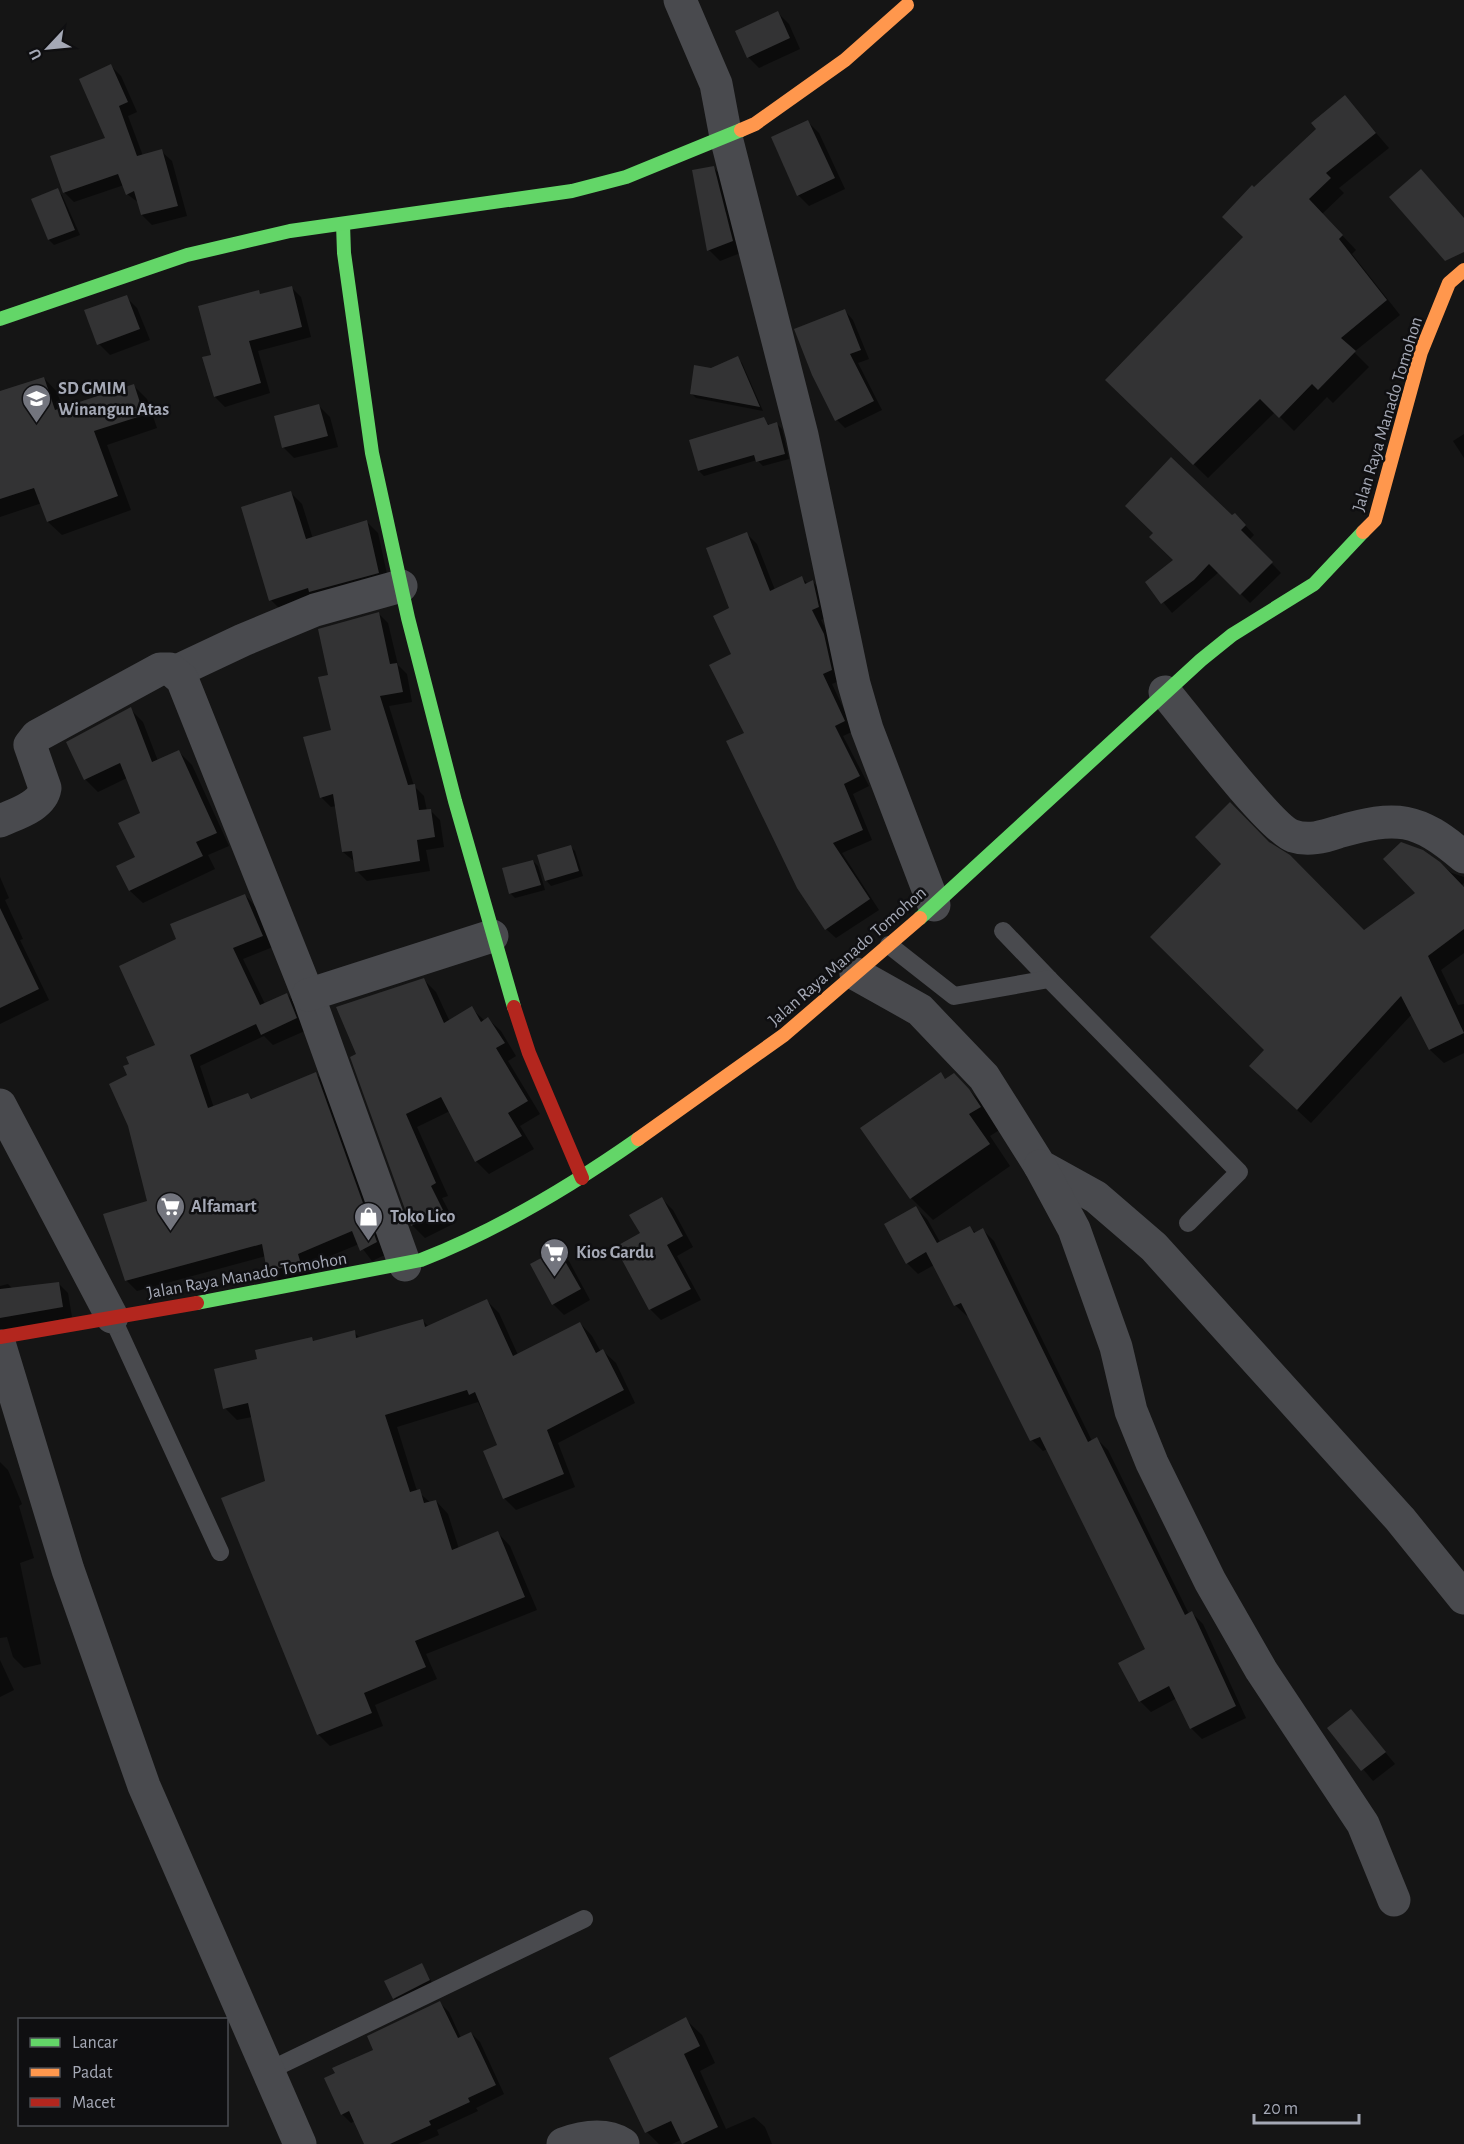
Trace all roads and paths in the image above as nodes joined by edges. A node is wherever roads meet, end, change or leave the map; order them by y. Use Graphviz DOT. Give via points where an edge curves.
graph roads {
  1 [pos="680,0"];
  2 [pos="907,5"];
  3 [pos="726,137"];
  4 [pos="343,224"];
  5 [pos="1464,270"];
  6 [pos="0,319"];
  7 [pos="401,586"];
  8 [pos="176,672"];
  9 [pos="1165,692"];
  10 [pos="0,821"];
  11 [pos="1464,857"];
  12 [pos="934,905"];
  13 [pos="1003,931"];
  14 [pos="492,936"];
  15 [pos="889,945"];
  16 [pos="856,974"];
  17 [pos="1049,979"];
  18 [pos="308,995"];
  19 [pos="0,1105"];
  20 [pos="1040,1166"];
  21 [pos="582,1178"];
  22 [pos="1188,1223"];
  23 [pos="405,1265"];
  24 [pos="112,1317"];
  25 [pos="0,1337"];
  26 [pos="0,1346"];
  27 [pos="220,1552"];
  28 [pos="1464,1598"];
  29 [pos="1394,1900"];
  30 [pos="584,1919"];
  31 [pos="268,2071"];
  32 [pos="300,2144"];
  33 [pos="563,2144"];
  34 [pos="623,2144"];
  1 -- 3 [label="street" via="716,84"];
  2 -- 3 [label="main road" via="845,60 754,124"];
  3 -- 4 [label="main road" via="626,177 572,191"];
  3 -- 12 [label="street" via="802,435 854,684 867,729"];
  4 -- 6 [label="main road" via="290,231 187,255"];
  4 -- 7 [label="main road" via="372,453"];
  5 -- 9 [label="main road, Jalan Raya Manado Tomohon" via="1449,283 1421,352 1380,506 1368,530 1314,584 1232,635"];
  7 -- 8 [label="street" via="315,609"];
  7 -- 14 [label="main road"];
  8 -- 10 [label="street" via="160,669 37,736 30,745 44,794 31,806"];
  8 -- 18 [label="street" via="186,687"];
  9 -- 11 [label="street" via="1257,802 1292,836 1317,838 1356,827 1405,821 1438,836"];
  9 -- 12 [label="main road, Jalan Raya Manado Tomohon"];
  12 -- 15 [label="main road, Jalan Raya Manado Tomohon"];
  13 -- 17 [label="lane"];
  14 -- 18 [label="street"];
  14 -- 21 [label="main road" via="529,1053"];
  15 -- 16 [label="main road, Jalan Raya Manado Tomohon"];
  15 -- 17 [label="lane" via="954,996"];
  16 -- 20 [label="street" via="920,1010 984,1077"];
  16 -- 21 [label="main road, Jalan Raya Manado Tomohon" via="784,1035"];
  17 -- 22 [label="lane" via="1239,1172"];
  18 -- 23 [label="street"];
  19 -- 24 [label="street"];
  20 -- 28 [label="street" via="1096,1197 1154,1247 1400,1519"];
  20 -- 29 [label="street" via="1074,1229 1116,1347 1131,1412 1152,1463 1210,1581 1261,1670 1363,1824"];
  21 -- 23 [label="main road, Jalan Raya Manado Tomohon" via="449,1249"];
  23 -- 24 [label="main road, Jalan Raya Manado Tomohon"];
  24 -- 25 [label="main road, Jalan Raya Manado Tomohon"];
  24 -- 27 [label="lane"];
  26 -- 31 [label="street" via="68,1570 144,1786"];
  30 -- 31 [label="lane"];
  31 -- 32 [label="street"];
  33 -- 34 [label="street" via="580,2138 613,2138"];
}
